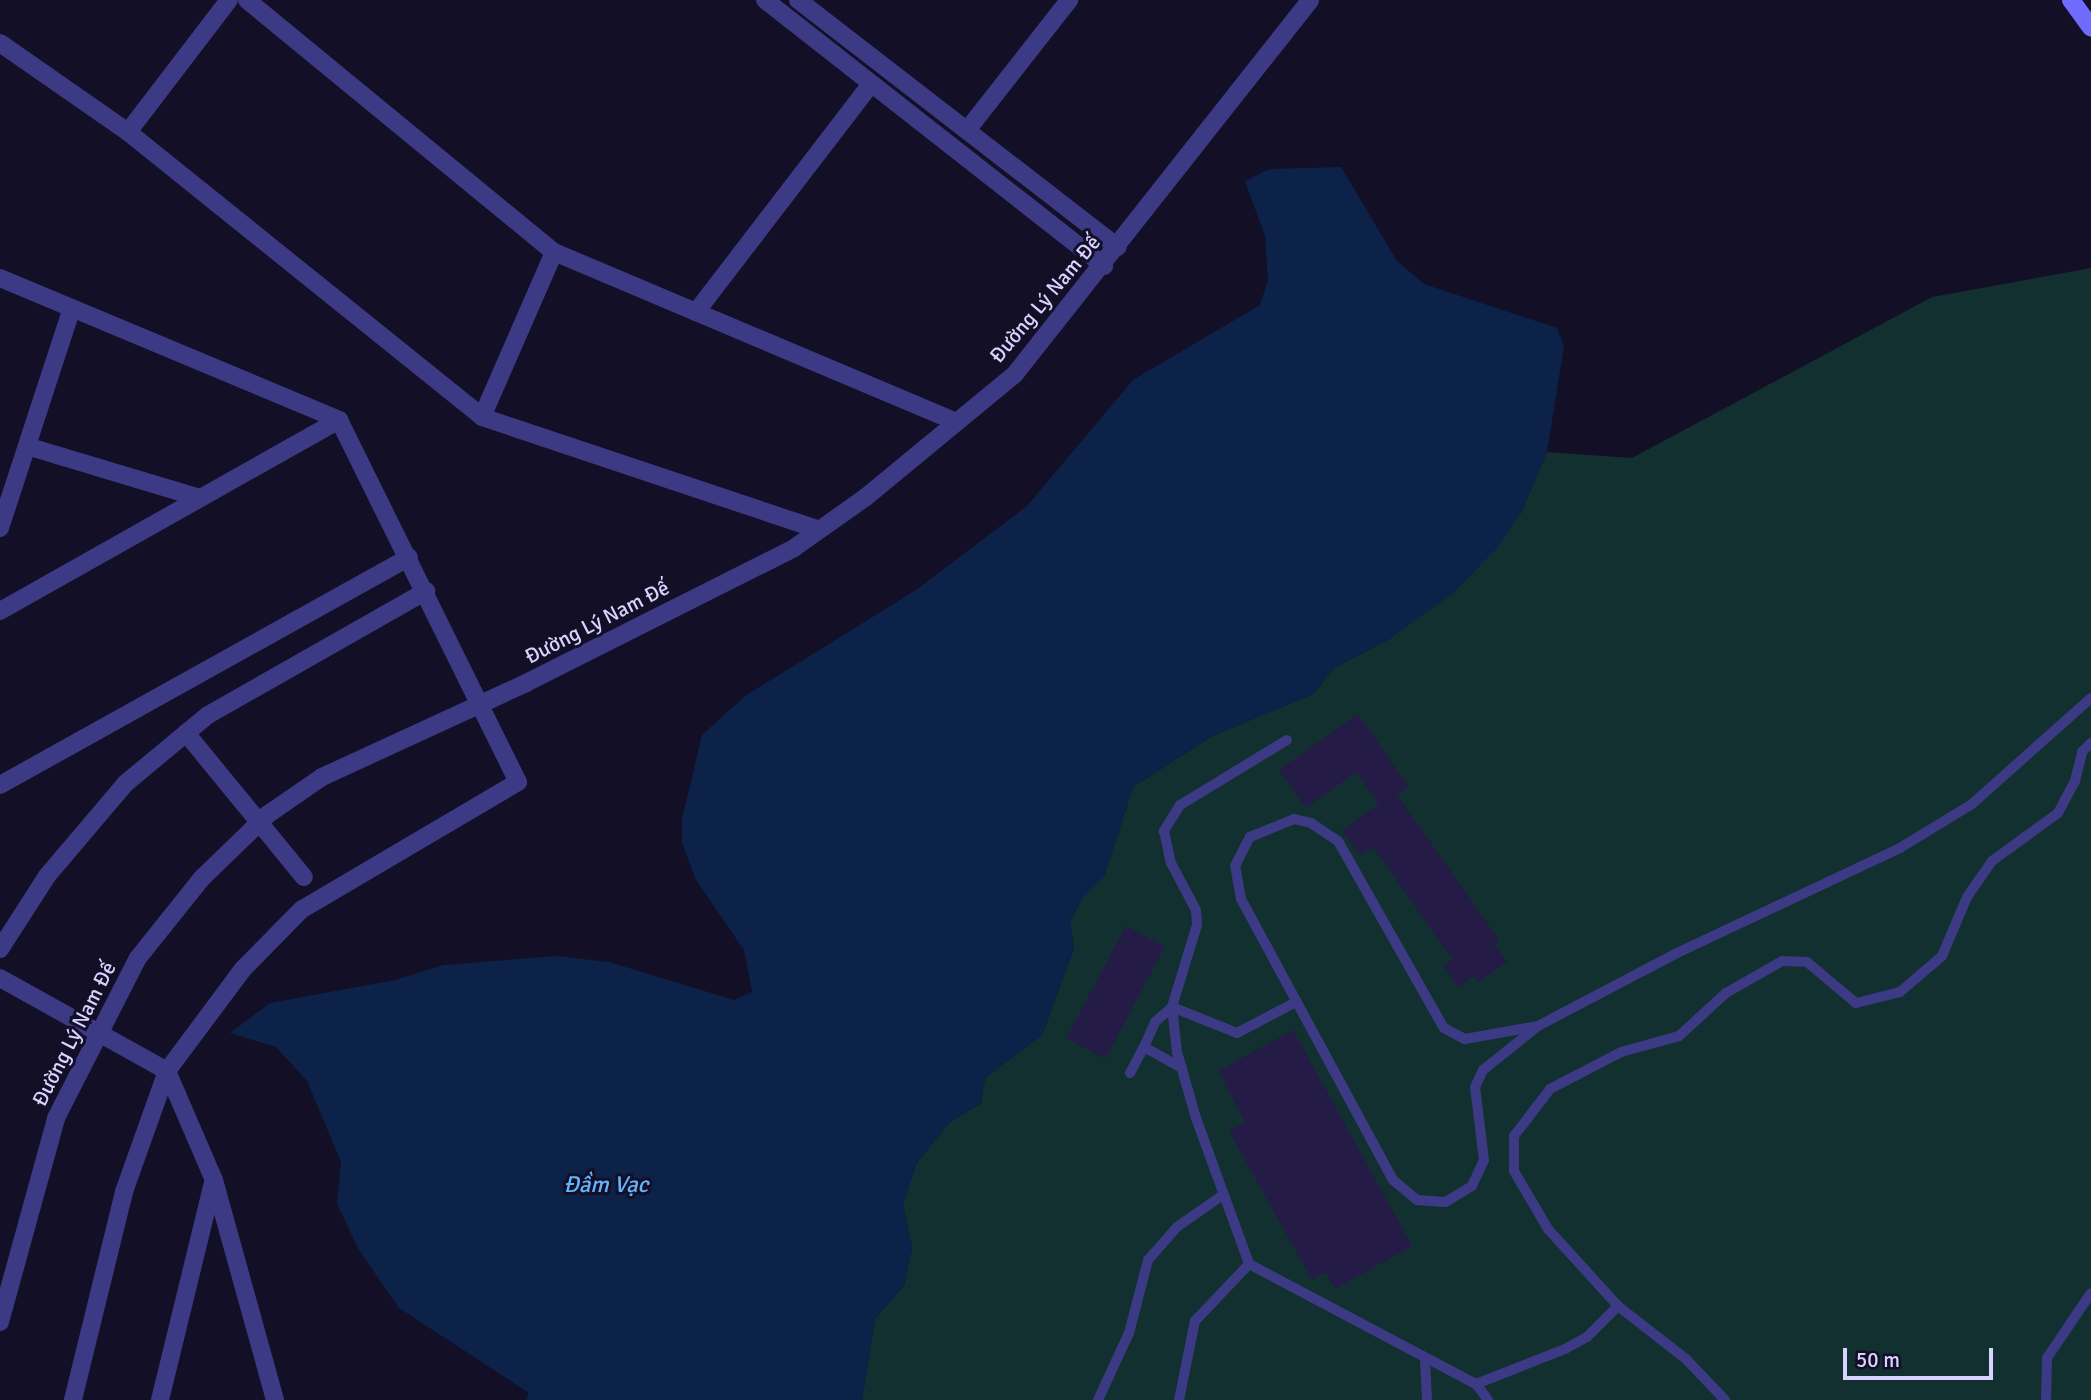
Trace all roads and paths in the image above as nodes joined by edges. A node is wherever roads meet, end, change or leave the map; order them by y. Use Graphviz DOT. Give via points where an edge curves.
graph roads {
  1 [pos="229,0"];
  2 [pos="247,0"];
  3 [pos="765,0"];
  4 [pos="798,0"];
  5 [pos="1069,0"];
  6 [pos="1310,0"];
  7 [pos="2071,0"];
  8 [pos="2091,28"];
  9 [pos="0,43"];
  10 [pos="871,84"];
  11 [pos="968,129"];
  12 [pos="128,132"];
  13 [pos="1118,247"];
  14 [pos="554,252"];
  15 [pos="1104,266"];
  16 [pos="0,278"];
  17 [pos="72,308"];
  18 [pos="695,312"];
  19 [pos="482,417"];
  20 [pos="339,420"];
  21 [pos="957,422"];
  22 [pos="30,447"];
  23 [pos="200,498"];
  24 [pos="0,528"];
  25 [pos="819,530"];
  26 [pos="409,557"];
  27 [pos="426,591"];
  28 [pos="0,611"];
  29 [pos="2091,698"];
  30 [pos="483,702"];
  31 [pos="186,733"];
  32 [pos="1287,740"];
  33 [pos="2091,743"];
  34 [pos="0,785"];
  35 [pos="258,824"];
  36 [pos="304,877"];
  37 [pos="0,949"];
  38 [pos="0,978"];
  39 [pos="1296,1002"];
  40 [pos="1172,1007"];
  41 [pos="1538,1026"];
  42 [pos="97,1030"];
  43 [pos="1144,1047"];
  44 [pos="1182,1068"];
  45 [pos="167,1071"];
  46 [pos="1130,1073"];
  47 [pos="214,1180"];
  48 [pos="1220,1197"];
  49 [pos="1249,1264"];
  50 [pos="2091,1293"];
  51 [pos="1618,1306"];
  52 [pos="0,1322"];
  53 [pos="1425,1359"];
  54 [pos="1476,1384"];
  55 [pos="73,1400"];
  56 [pos="160,1400"];
  57 [pos="275,1400"];
  58 [pos="1098,1400"];
  59 [pos="1179,1400"];
  60 [pos="1427,1400"];
  61 [pos="1488,1400"];
  62 [pos="1725,1400"];
  63 [pos="2046,1400"];
  1 -- 12 [label="street"];
  2 -- 14 [label="street"];
  3 -- 10 [label="street"];
  4 -- 11 [label="street"];
  5 -- 11 [label="street"];
  6 -- 13 [label="street, Đường Lý Nam Đế"];
  7 -- 8 [label="main road"];
  9 -- 12 [label="street"];
  10 -- 15 [label="street"];
  10 -- 18 [label="street"];
  11 -- 13 [label="street"];
  12 -- 19 [label="street"];
  13 -- 15 [label="street, Đường Lý Nam Đế"];
  14 -- 18 [label="street"];
  14 -- 19 [label="street"];
  15 -- 21 [label="street, Đường Lý Nam Đế" via="1015,374"];
  16 -- 17 [label="street"];
  17 -- 20 [label="street"];
  17 -- 22 [label="street"];
  18 -- 21 [label="street"];
  19 -- 25 [label="street"];
  20 -- 23 [label="street"];
  20 -- 26 [label="street"];
  21 -- 25 [label="street, Đường Lý Nam Đế"];
  22 -- 23 [label="street"];
  22 -- 24 [label="street"];
  23 -- 28 [label="street"];
  25 -- 30 [label="street, Đường Lý Nam Đế" via="794,548"];
  26 -- 27 [label="street"];
  26 -- 34 [label="street"];
  27 -- 30 [label="street"];
  27 -- 31 [label="street"];
  29 -- 41 [label="lane" via="1972,804 1900,848 1676,953"];
  30 -- 35 [label="street, Đường Lý Nam Đế" via="322,777"];
  30 -- 45 [label="street" via="517,771 515,787 302,909 243,969"];
  31 -- 35 [label="street"];
  31 -- 37 [label="street" via="126,783 47,876"];
  32 -- 40 [label="lane" via="1210,785 1168,819 1165,845 1196,910 1197,925"];
  33 -- 51 [label="lane" via="2082,752 2058,813 1993,861 1967,897 1942,956 1900,992 1856,1003 1807,962 1782,961 1726,993 1679,1036 1621,1052 1540,1098 1514,1136 1514,1171 1548,1229"];
  35 -- 36 [label="street"];
  35 -- 42 [label="street, Đường Lý Nam Đế" via="201,879 138,958"];
  38 -- 42 [label="street"];
  39 -- 40 [label="lane" via="1237,1033"];
  39 -- 41 [label="lane" via="1393,1181 1405,1193 1431,1203 1461,1195 1480,1175 1484,1160 1475,1087 1483,1070"];
  39 -- 41 [label="lane" via="1234,880 1250,837 1294,819 1311,822 1338,841 1444,1028 1465,1039"];
  40 -- 43 [label="lane" via="1155,1022"];
  40 -- 44 [label="lane"];
  42 -- 45 [label="street"];
  42 -- 52 [label="street, Đường Lý Nam Đế" via="56,1118"];
  43 -- 44 [label="lane"];
  43 -- 46 [label="lane"];
  44 -- 48 [label="lane"];
  45 -- 47 [label="street"];
  45 -- 55 [label="street" via="124,1192"];
  47 -- 56 [label="street"];
  47 -- 57 [label="street"];
  48 -- 49 [label="lane"];
  48 -- 58 [label="lane" via="1177,1227 1148,1260 1129,1332"];
  49 -- 53 [label="lane"];
  49 -- 59 [label="lane" via="1195,1321"];
  50 -- 63 [label="lane" via="2047,1358"];
  51 -- 54 [label="lane" via="1587,1337"];
  51 -- 62 [label="lane" via="1686,1359"];
  53 -- 54 [label="lane"];
  53 -- 60 [label="lane"];
  54 -- 61 [label="lane"];
}
